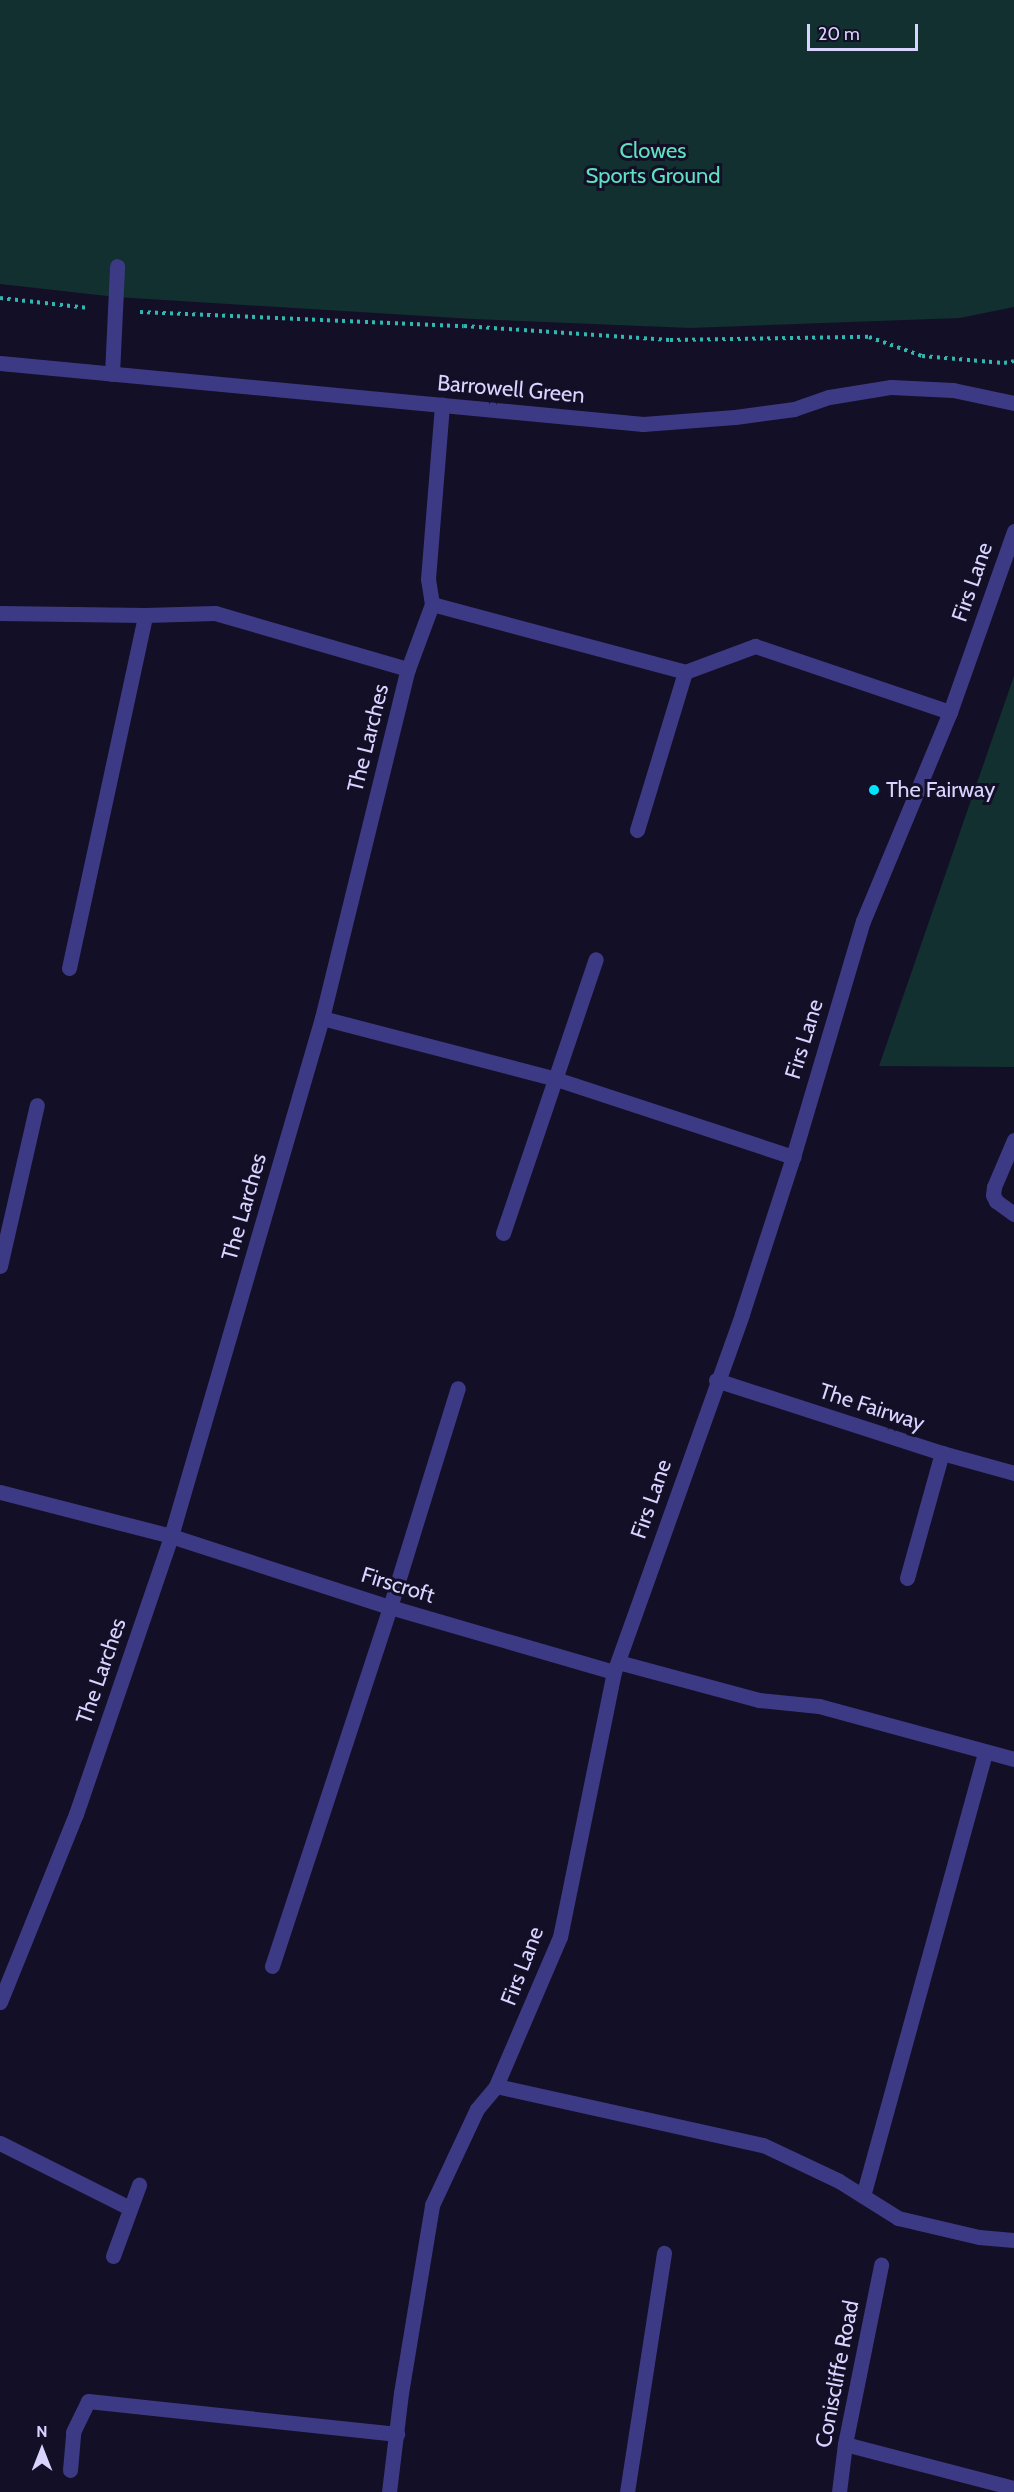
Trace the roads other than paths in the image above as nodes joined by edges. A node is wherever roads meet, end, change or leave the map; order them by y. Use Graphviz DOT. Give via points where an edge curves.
graph roads {
  1 [pos="117,266"];
  2 [pos="0,363"];
  3 [pos="112,374"];
  4 [pos="1014,403"];
  5 [pos="442,405"];
  6 [pos="1014,531"];
  7 [pos="432,604"];
  8 [pos="0,613"];
  9 [pos="145,615"];
  10 [pos="408,669"];
  11 [pos="685,672"];
  12 [pos="950,712"];
  13 [pos="637,830"];
  14 [pos="596,959"];
  15 [pos="69,968"];
  16 [pos="322,1018"];
  17 [pos="556,1079"];
  18 [pos="37,1105"];
  19 [pos="1014,1140"];
  20 [pos="793,1157"];
  21 [pos="1014,1214"];
  22 [pos="503,1233"];
  23 [pos="0,1266"];
  24 [pos="716,1380"];
  25 [pos="458,1388"];
  26 [pos="942,1453"];
  27 [pos="1014,1473"];
  28 [pos="0,1492"];
  29 [pos="171,1536"];
  30 [pos="907,1578"];
  31 [pos="390,1606"];
  32 [pos="616,1667"];
  33 [pos="985,1753"];
  34 [pos="1014,1759"];
  35 [pos="272,1966"];
  36 [pos="0,2002"];
  37 [pos="496,2086"];
  38 [pos="0,2144"];
  39 [pos="139,2185"];
  40 [pos="863,2196"];
  41 [pos="130,2208"];
  42 [pos="1014,2240"];
  43 [pos="664,2253"];
  44 [pos="113,2256"];
  45 [pos="881,2265"];
  46 [pos="397,2434"];
  47 [pos="845,2444"];
  48 [pos="70,2470"];
  49 [pos="1014,2488"];
  50 [pos="389,2492"];
  51 [pos="627,2492"];
  52 [pos="839,2492"];
  1 -- 3 [label="street"];
  2 -- 3 [label="street, Barrowell Green"];
  3 -- 5 [label="street, Barrowell Green"];
  4 -- 5 [label="street, Barrowell Green" via="953,390 891,387 794,409 643,424"];
  5 -- 7 [label="street, The Larches" via="428,579"];
  6 -- 12 [label="street, Firs Lane"];
  7 -- 10 [label="street, The Larches"];
  7 -- 11 [label="street"];
  8 -- 9 [label="street"];
  9 -- 10 [label="street" via="216,613"];
  9 -- 15 [label="street"];
  10 -- 16 [label="street, The Larches"];
  11 -- 12 [label="street" via="754,646"];
  11 -- 13 [label="street"];
  12 -- 20 [label="street, Firs Lane" via="863,921"];
  14 -- 17 [label="street"];
  16 -- 17 [label="street"];
  16 -- 29 [label="street, The Larches"];
  17 -- 20 [label="street"];
  17 -- 22 [label="street"];
  18 -- 23 [label="street"];
  19 -- 21 [label="street" via="993,1195"];
  20 -- 24 [label="street, Firs Lane"];
  24 -- 26 [label="street, The Fairway"];
  24 -- 32 [label="street, Firs Lane"];
  25 -- 31 [label="street"];
  26 -- 27 [label="street, The Fairway"];
  26 -- 30 [label="street"];
  28 -- 29 [label="street, Firscroft"];
  29 -- 31 [label="street, Firscroft"];
  29 -- 36 [label="street, The Larches" via="76,1814"];
  31 -- 32 [label="street, Firscroft"];
  31 -- 35 [label="street"];
  32 -- 33 [label="street, Firscroft" via="759,1700 819,1706"];
  32 -- 37 [label="street, Firs Lane" via="560,1937"];
  33 -- 34 [label="street, Firscroft"];
  33 -- 40 [label="street"];
  37 -- 40 [label="street" via="763,2145"];
  37 -- 46 [label="street, Firs Lane" via="477,2109 432,2205"];
  38 -- 41 [label="street"];
  39 -- 41 [label="street"];
  40 -- 42 [label="street" via="898,2218 979,2237"];
  41 -- 44 [label="street"];
  43 -- 51 [label="street"];
  45 -- 47 [label="street, Coniscliffe Road"];
  46 -- 48 [label="street" via="88,2401 73,2432"];
  46 -- 50 [label="street, Firs Lane"];
  47 -- 49 [label="street"];
  47 -- 52 [label="street, Coniscliffe Road"];
}
